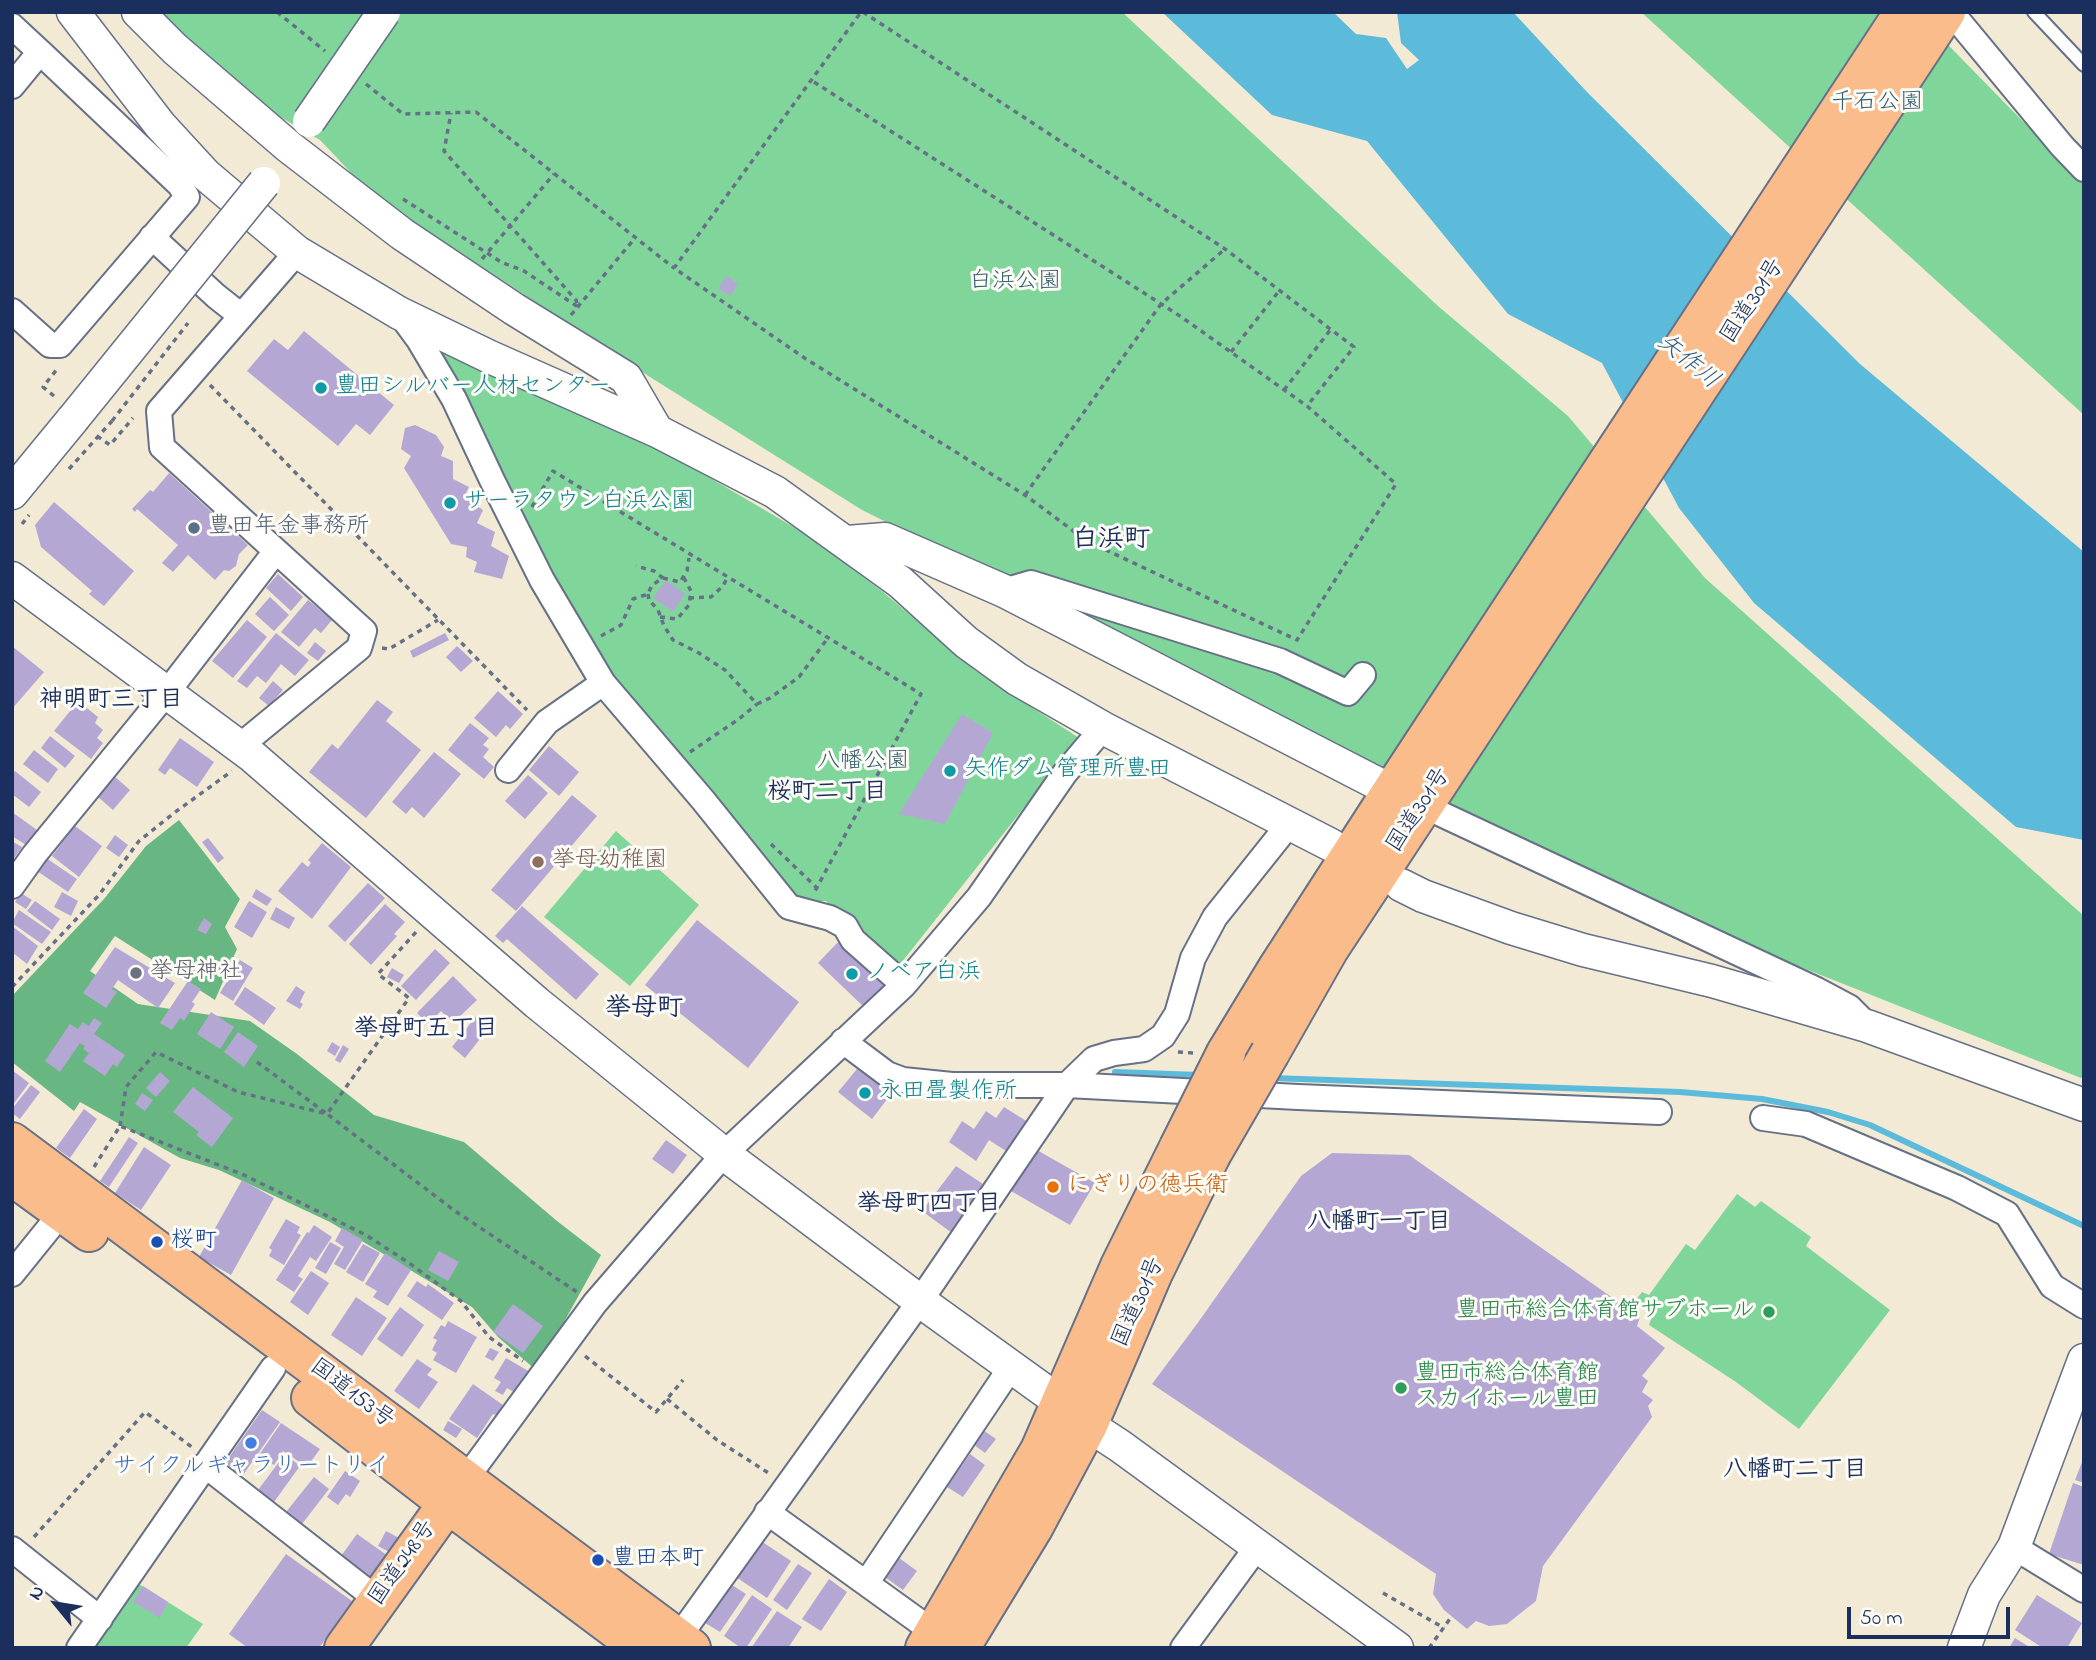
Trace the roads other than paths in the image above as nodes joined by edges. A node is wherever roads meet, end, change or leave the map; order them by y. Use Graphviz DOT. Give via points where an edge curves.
graph roads {
  1 [pos="73,12"];
  2 [pos="138,12"];
  3 [pos="384,12"];
  4 [pos="2034,12"];
  5 [pos="1934,16"];
  6 [pos="12,26"];
  7 [pos="40,52"];
  8 [pos="2084,65"];
  9 [pos="12,86"];
  10 [pos="289,147"];
  11 [pos="2084,169"];
  12 [pos="152,237"];
  13 [pos="297,252"];
  14 [pos="12,311"];
  15 [pos="399,313"];
  16 [pos="240,315"];
  17 [pos="657,431"];
  18 [pos="12,493"];
  19 [pos="847,542"];
  20 [pos="276,551"];
  21 [pos="12,578"];
  22 [pos="1004,591"];
  23 [pos="1363,675"];
  24 [pos="603,683"];
  25 [pos="168,691"];
  26 [pos="1103,728"];
  27 [pos="239,757"];
  28 [pos="508,770"];
  29 [pos="1417,785"];
  30 [pos="1290,823"];
  31 [pos="1331,845"];
  32 [pos="1401,885"];
  33 [pos="12,886"];
  34 [pos="904,985"];
  35 [pos="1867,1026"];
  36 [pos="845,1039"];
  37 [pos="1067,1085"];
  38 [pos="2084,1105"];
  39 [pos="1659,1112"];
  40 [pos="1763,1118"];
  41 [pos="12,1142"];
  42 [pos="1195,1151"];
  43 [pos="724,1154"];
  44 [pos="12,1176"];
  45 [pos="70,1202"];
  46 [pos="12,1274"];
  47 [pos="919,1301"];
  48 [pos="2084,1307"];
  49 [pos="2084,1360"];
  50 [pos="1011,1367"];
  51 [pos="273,1368"];
  52 [pos="1074,1414"];
  53 [pos="206,1462"];
  54 [pos="456,1492"];
  55 [pos="767,1512"];
  56 [pos="1257,1547"];
  57 [pos="2014,1547"];
  58 [pos="15,1552"];
  59 [pos="867,1582"];
  60 [pos="2084,1590"];
  61 [pos="379,1600"];
  62 [pos="100,1619"];
  63 [pos="685,1643"];
  64 [pos="940,1643"];
  65 [pos="79,1648"];
  66 [pos="344,1648"];
  67 [pos="641,1648"];
  68 [pos="1183,1648"];
  69 [pos="1396,1648"];
  70 [pos="1965,1648"];
  1 -- 13 [label="street" via="160,125 206,175"];
  2 -- 10 [label="street"];
  3 -- 10 [label="street, bridge"];
  4 -- 8 [label="lane"];
  5 -- 11 [label="street"];
  5 -- 29 [label="highway, 国道301号"];
  6 -- 7 [label="street"];
  7 -- 9 [label="street"];
  7 -- 12 [label="street" via="187,197"];
  10 -- 17 [label="street" via="402,234 626,378"];
  10 -- 18 [label="street, bridge"];
  12 -- 14 [label="street" via="60,345 50,345"];
  12 -- 16 [label="street"];
  13 -- 15 [label="street"];
  13 -- 16 [label="street"];
  15 -- 17 [label="street"];
  15 -- 24 [label="street" via="454,399 542,580"];
  16 -- 20 [label="street" via="159,411 162,447"];
  17 -- 19 [label="street" via="775,492"];
  19 -- 22 [label="street" via="886,539"];
  19 -- 26 [label="street" via="996,664"];
  20 -- 25 [label="street"];
  20 -- 27 [label="street" via="364,631 359,648"];
  21 -- 25 [label="street"];
  22 -- 23 [label="street" via="1031,583 1280,661 1348,693"];
  22 -- 29 [label="street"];
  24 -- 28 [label="street" via="550,716"];
  24 -- 34 [label="street" via="789,907 845,926 853,940"];
  25 -- 27 [label="street"];
  25 -- 33 [label="street"];
  26 -- 30 [label="street"];
  26 -- 34 [label="street" via="1065,773 979,897"];
  27 -- 43 [label="street"];
  29 -- 35 [label="street" via="1849,1007"];
  29 -- 42 [label="highway, 国道301号, bridge" via="1270,1054"];
  29 -- 42 [label="highway, 国道301号, bridge" via="1277,969 1226,1053"];
  30 -- 31 [label="street"];
  30 -- 37 [label="street" via="1215,917 1193,958 1177,1014 1163,1036 1144,1049 1094,1059"];
  32 -- 35 [label="street" via="1583,950"];
  34 -- 36 [label="street"];
  35 -- 38 [label="street"];
  36 -- 37 [label="street" via="887,1074 903,1080 952,1085"];
  36 -- 43 [label="street"];
  37 -- 39 [label="street"];
  37 -- 47 [label="street"];
  40 -- 48 [label="street" via="1807,1124 2007,1214 2052,1286"];
  41 -- 45 [label="highway, 国道153号"];
  42 -- 52 [label="highway, 国道301号" via="1120,1266"];
  43 -- 47 [label="street"];
  43 -- 54 [label="street" via="595,1303"];
  44 -- 45 [label="highway, 国道153号"];
  45 -- 46 [label="street"];
  45 -- 51 [label="highway, 国道153号"];
  45 -- 54 [label="highway, 国道153号"];
  47 -- 50 [label="street"];
  47 -- 55 [label="street"];
  49 -- 57 [label="street"];
  50 -- 52 [label="street"];
  50 -- 59 [label="street"];
  51 -- 53 [label="street"];
  51 -- 54 [label="highway, 国道153号"];
  52 -- 56 [label="street"];
  52 -- 64 [label="highway, 国道301号" via="1033,1528"];
  53 -- 61 [label="street"];
  53 -- 62 [label="street"];
  54 -- 61 [label="highway, 国道248号"];
  54 -- 63 [label="highway, 国道153号"];
  54 -- 67 [label="highway, 国道153号"];
  55 -- 59 [label="street"];
  55 -- 63 [label="street"];
  56 -- 68 [label="street"];
  56 -- 69 [label="street"];
  57 -- 60 [label="street"];
  57 -- 70 [label="street" via="1984,1594"];
  58 -- 62 [label="street"];
  59 -- 64 [label="street"];
  61 -- 66 [label="highway, 国道248号"];
  62 -- 65 [label="street"];
}
